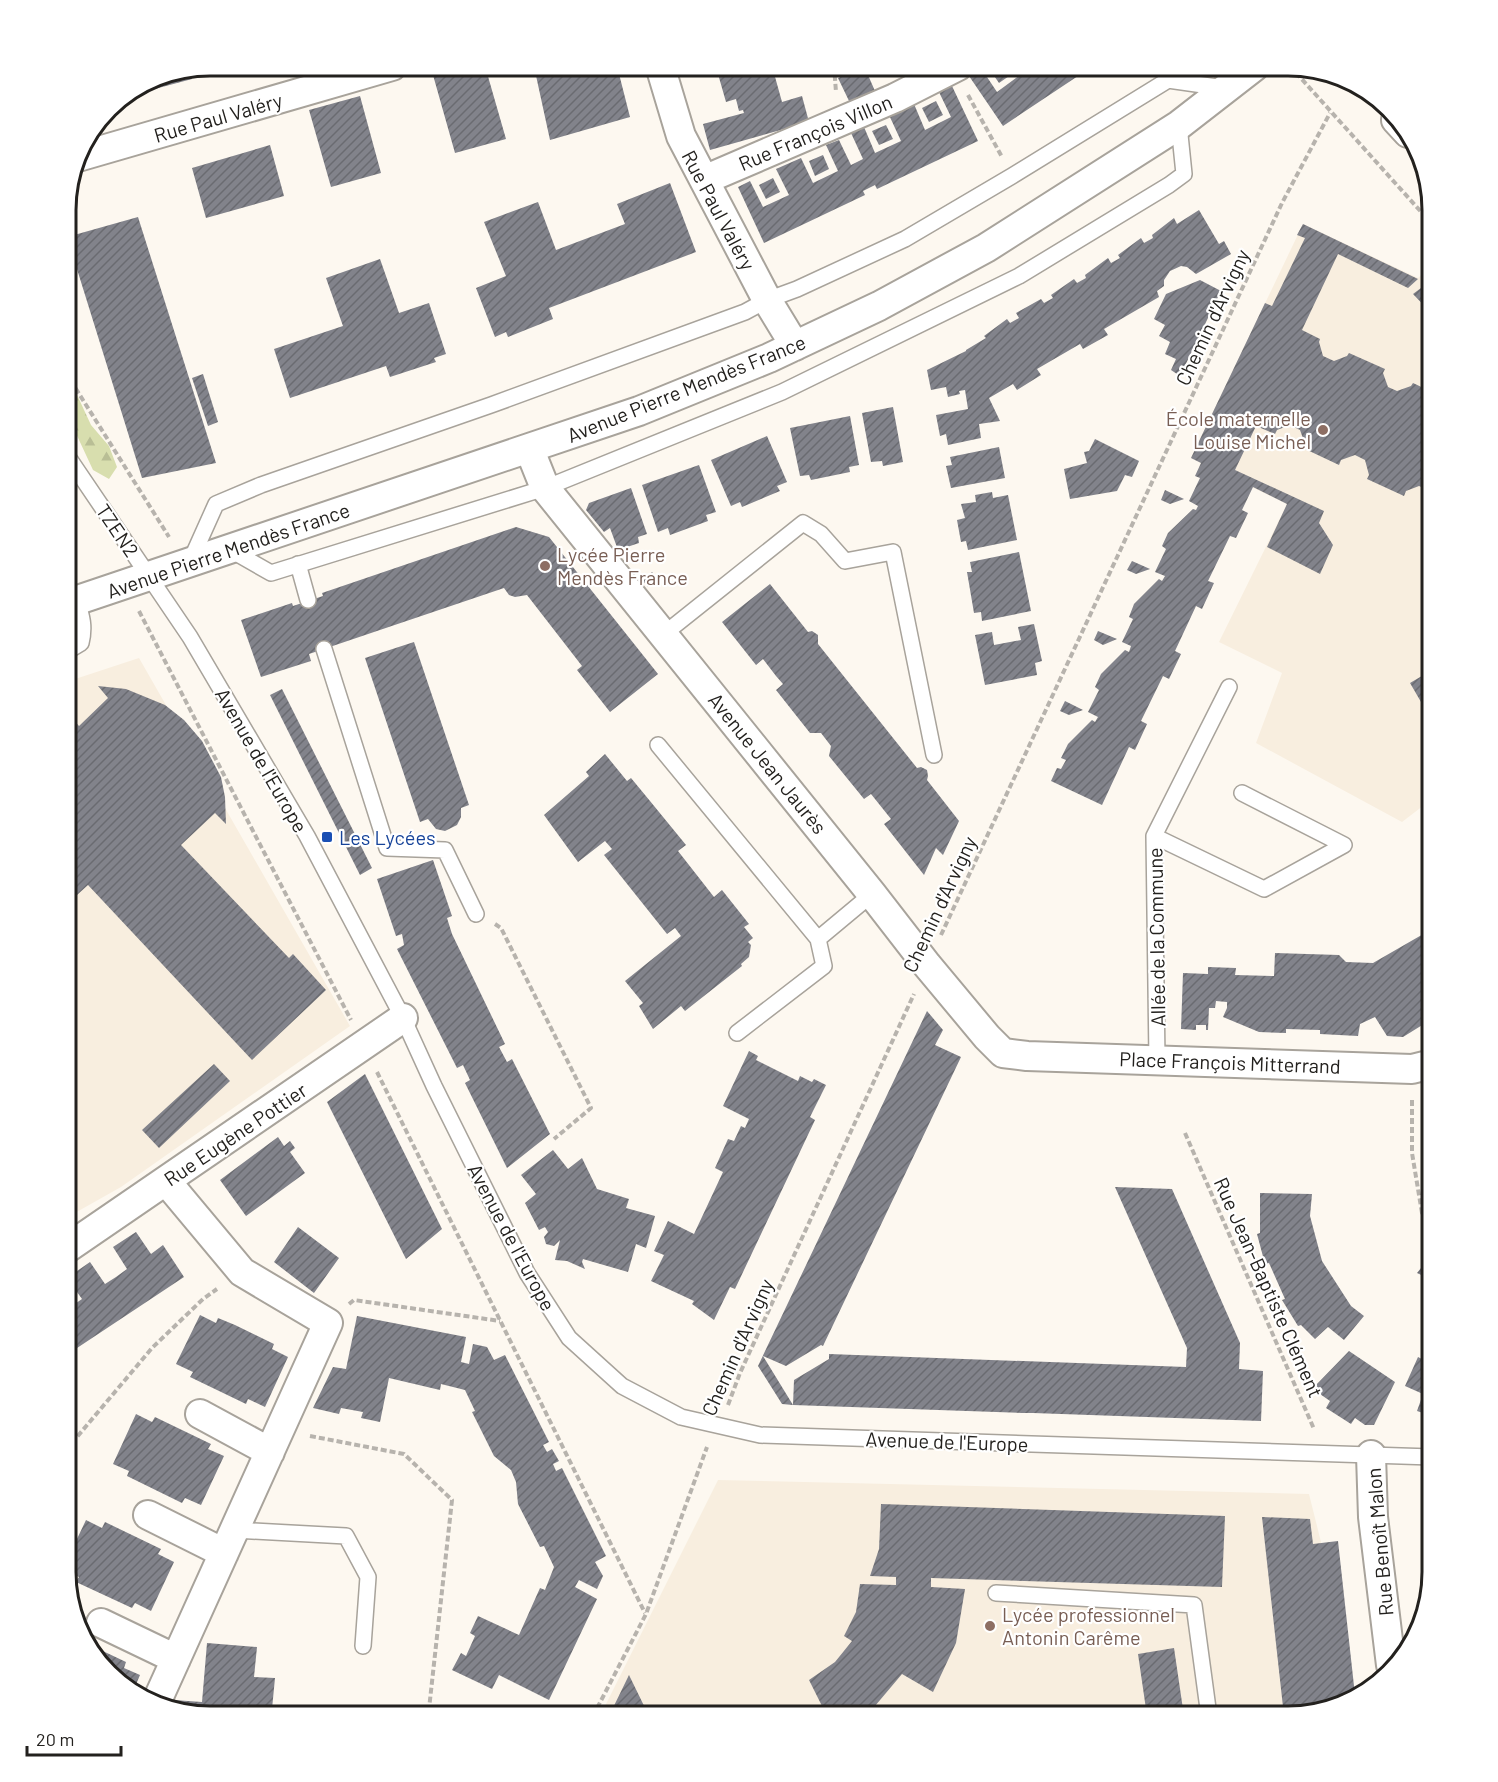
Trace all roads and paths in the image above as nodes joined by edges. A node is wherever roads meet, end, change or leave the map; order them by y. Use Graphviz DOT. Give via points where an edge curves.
graph roads {
  1 [pos="329,77"];
  2 [pos="663,77"];
  3 [pos="936,77"];
  4 [pos="961,77"];
  5 [pos="1240,77"];
  6 [pos="1300,77"];
  7 [pos="1226,88"];
  8 [pos="1330,113"];
  9 [pos="1179,125"];
  10 [pos="90,153"];
  11 [pos="1012,176"];
  12 [pos="704,180"];
  13 [pos="1422,213"];
  14 [pos="767,300"];
  15 [pos="795,346"];
  16 [pos="77,391"];
  17 [pos="529,448"];
  18 [pos="77,473"];
  19 [pos="545,488"];
  20 [pos="229,549"];
  21 [pos="190,562"];
  22 [pos="298,564"];
  23 [pos="136,572"];
  24 [pos="308,600"];
  25 [pos="77,601"];
  26 [pos="77,610"];
  27 [pos="664,634"];
  28 [pos="77,645"];
  29 [pos="324,649"];
  30 [pos="1229,687"];
  31 [pos="658,745"];
  32 [pos="934,755"];
  33 [pos="1242,793"];
  34 [pos="1154,836"];
  35 [pos="872,894"];
  36 [pos="476,914"];
  37 [pos="818,939"];
  38 [pos="927,965"];
  39 [pos="403,1018"];
  40 [pos="737,1033"];
  41 [pos="364,1046"];
  42 [pos="1027,1056"];
  43 [pos="1157,1060"];
  44 [pos="1422,1066"];
  45 [pos="1185,1133"];
  46 [pos="554,1139"];
  47 [pos="166,1181"];
  48 [pos="1422,1213"];
  49 [pos="77,1242"];
  50 [pos="242,1272"];
  51 [pos="500,1321"];
  52 [pos="328,1323"];
  53 [pos="200,1414"];
  54 [pos="720,1426"];
  55 [pos="77,1437"];
  56 [pos="275,1441"];
  57 [pos="1318,1454"];
  58 [pos="1371,1455"];
  59 [pos="1422,1457"];
  60 [pos="148,1515"];
  61 [pos="229,1542"];
  62 [pos="996,1593"];
  63 [pos="646,1614"];
  64 [pos="101,1623"];
  65 [pos="363,1646"];
  66 [pos="1390,1657"];
  67 [pos="176,1659"];
  68 [pos="160,1695"];
  69 [pos="429,1706"];
  70 [pos="598,1706"];
  71 [pos="1208,1706"];
  1 -- 10 [label="street, Rue Paul Valéry"];
  2 -- 12 [label="street, Rue Paul Valéry" via="681,136"];
  3 -- 12 [label="street, Rue François Villon"];
  4 -- 11 [label="path"];
  5 -- 7 [label="street, Avenue Pierre Mendès France"];
  6 -- 8 [label="path"];
  7 -- 9 [label="street, Avenue Pierre Mendès France"];
  7 -- 11 [label="lane" via="1168,80"];
  8 -- 13 [label="path"];
  8 -- 38 [label="path, Chemin d'Arvigny" via="1282,203"];
  9 -- 15 [label="street, Avenue Pierre Mendès France" via="986,248"];
  9 -- 19 [label="lane" via="1184,174 1019,276 782,392"];
  11 -- 14 [label="lane" via="905,239"];
  12 -- 14 [label="street, Rue Paul Valéry"];
  14 -- 15 [label="street, Rue Paul Valéry"];
  14 -- 21 [label="lane" via="745,312 216,504"];
  15 -- 17 [label="street, Avenue Pierre Mendès France" via="639,411"];
  16 -- 23 [label="path" via="172,543"];
  17 -- 19 [label="street, Avenue Jean Jaurès"];
  17 -- 20 [label="street, Avenue Pierre Mendès France"];
  18 -- 23 [label="lane, TZEN2"];
  19 -- 22 [label="lane"];
  19 -- 27 [label="street, Avenue Jean Jaurès"];
  20 -- 21 [label="street, Avenue Pierre Mendès France"];
  20 -- 22 [label="lane" via="271,573"];
  21 -- 23 [label="street, Avenue Pierre Mendès France"];
  22 -- 24 [label="lane"];
  23 -- 25 [label="street, Avenue Pierre Mendès France"];
  23 -- 39 [label="lane, Avenue de l'Europe" via="190,637 307,836"];
  23 -- 41 [label="path"];
  26 -- 28 [label="lane" via="84,630"];
  27 -- 32 [label="lane" via="803,523 821,534 845,561 893,552"];
  27 -- 35 [label="street, Avenue Jean Jaurès"];
  29 -- 36 [label="lane" via="387,848 445,850"];
  30 -- 34 [label="lane, Allée de la Commune"];
  31 -- 37 [label="lane"];
  33 -- 34 [label="lane" via="1344,845 1264,889"];
  34 -- 43 [label="lane, Allée de la Commune"];
  35 -- 37 [label="lane"];
  35 -- 38 [label="street, Avenue Jean Jaurès"];
  36 -- 46 [label="path" via="501,928 591,1108"];
  37 -- 40 [label="lane" via="824,966"];
  38 -- 42 [label="street, Avenue Jean Jaurès" via="1004,1053"];
  38 -- 54 [label="path, Chemin d'Arvigny" via="740,1373"];
  39 -- 41 [label="street, Rue Eugène Pottier"];
  39 -- 54 [label="lane, Avenue de l'Europe" via="526,1273 569,1338 621,1386 681,1417"];
  41 -- 47 [label="street, Rue Eugène Pottier"];
  41 -- 51 [label="path"];
  42 -- 43 [label="street, Place François Mitterrand"];
  43 -- 44 [label="street, Place François Mitterrand"];
  44 -- 48 [label="path" via="1412,1154"];
  45 -- 57 [label="path, Rue Jean-Baptiste Clément" via="1314,1429"];
  47 -- 49 [label="street, Rue Eugène Pottier"];
  47 -- 50 [label="street"];
  50 -- 52 [label="street"];
  50 -- 55 [label="path" via="203,1299 152,1348"];
  51 -- 52 [label="path" via="354,1300"];
  51 -- 63 [label="path"];
  52 -- 56 [label="street"];
  53 -- 56 [label="street"];
  54 -- 57 [label="lane, Avenue de l'Europe" via="760,1435"];
  54 -- 63 [label="path, Chemin d'Arvigny" via="705,1450"];
  56 -- 61 [label="street"];
  56 -- 69 [label="path" via="404,1454 452,1500"];
  57 -- 58 [label="lane, Avenue de l'Europe"];
  58 -- 59 [label="lane, Avenue de l'Europe"];
  58 -- 66 [label="street, Rue Benoît Malon" via="1373,1518"];
  60 -- 61 [label="street"];
  61 -- 65 [label="lane" via="346,1536 368,1577"];
  61 -- 67 [label="street"];
  62 -- 71 [label="lane" via="1194,1605"];
  63 -- 70 [label="path, Chemin d'Arvigny"];
  64 -- 67 [label="street"];
  67 -- 68 [label="street"];
}
